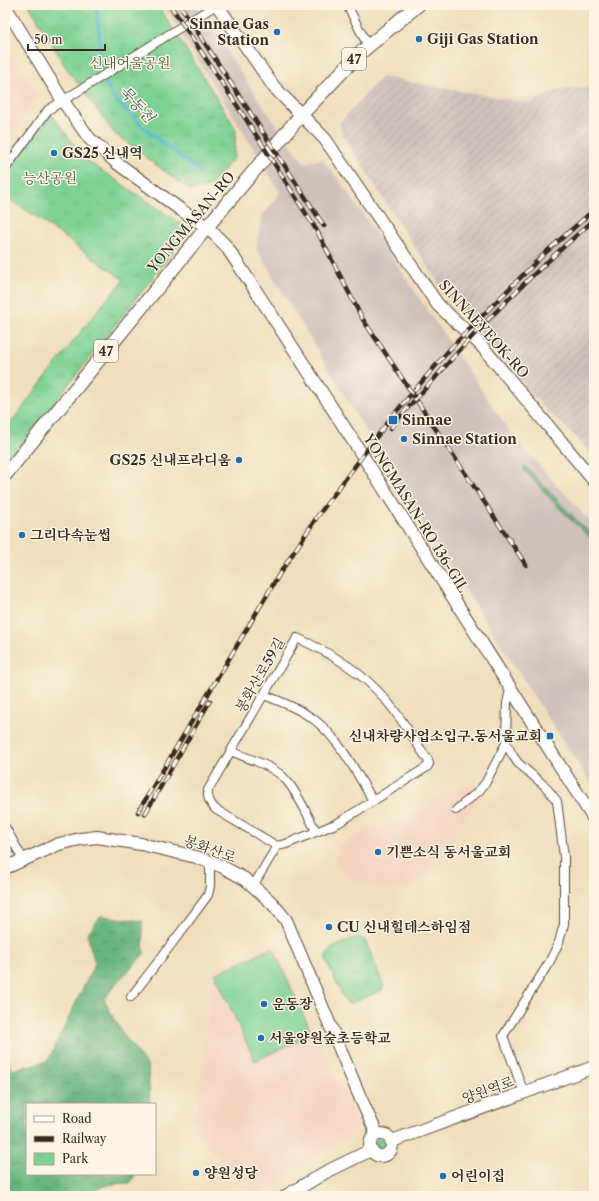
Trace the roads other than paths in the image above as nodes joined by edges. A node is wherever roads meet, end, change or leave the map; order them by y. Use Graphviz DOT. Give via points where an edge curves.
graph roads {
  1 [pos="216,5"];
  2 [pos="347,5"];
  3 [pos="418,5"];
  4 [pos="5,6"];
  5 [pos="368,46"];
  6 [pos="63,101"];
  7 [pos="300,115"];
  8 [pos="5,169"];
  9 [pos="207,227"];
  10 [pos="5,475"];
  11 [pos="594,481"];
  12 [pos="510,690"];
  13 [pos="264,694"];
  14 [pos="506,743"];
  15 [pos="231,751"];
  16 [pos="373,801"];
  17 [pos="456,810"];
  18 [pos="594,819"];
  19 [pos="5,827"];
  20 [pos="316,831"];
  21 [pos="277,846"];
  22 [pos="23,860"];
  23 [pos="210,862"];
  24 [pos="5,868"];
  25 [pos="253,886"];
  26 [pos="131,997"];
  27 [pos="594,1067"];
  28 [pos="524,1093"];
  29 [pos="376,1132"];
  30 [pos="392,1141"];
  31 [pos="371,1150"];
  32 [pos="286,1196"];
  1 -- 6 [label="street"];
  1 -- 7 [label="street, SINNAEYEOK-RO" via="274,87"];
  2 -- 5 [label="street"];
  3 -- 5 [label="main road, YONGMASAN-RO / 47"];
  4 -- 6 [label="street, YONGMASAN-RO 136-GIL"];
  5 -- 7 [label="main road, YONGMASAN-RO / 47"];
  6 -- 8 [label="street" via="48,110"];
  6 -- 9 [label="street, YONGMASAN-RO 136-GIL" via="97,147"];
  7 -- 9 [label="main road, YONGMASAN-RO / 47"];
  7 -- 11 [label="street, SINNAEYEOK-RO" via="325,139 438,305 480,344"];
  9 -- 10 [label="main road, YONGMASAN-RO / 47"];
  9 -- 12 [label="street, YONGMASAN-RO 136-GIL" via="226,246 320,389"];
  12 -- 14 [label="street"];
  12 -- 18 [label="street, YONGMASAN-RO 136-GIL"];
  13 -- 15 [label="street, 봉화산로59길"];
  13 -- 16 [label="street" via="317,722 343,752"];
  13 -- 16 [label="street, 봉화산로59길" via="297,638 337,659 368,681 386,699 429,764"];
  14 -- 17 [label="street" via="486,782"];
  14 -- 28 [label="street" via="518,763 545,786 557,801 564,857 564,924 559,942 503,1036"];
  15 -- 20 [label="street" via="270,768 285,780"];
  15 -- 21 [label="street, 봉화산로59길" via="208,790 210,803"];
  16 -- 20 [label="street, 봉화산로59길" via="338,823"];
  19 -- 22 [label="street"];
  20 -- 21 [label="street, 봉화산로59길"];
  21 -- 25 [label="street"];
  22 -- 23 [label="street, 봉화산로" via="59,844 97,837 141,844"];
  22 -- 24 [label="street, 봉화산로"];
  23 -- 25 [label="street, 봉화산로" via="245,879"];
  23 -- 26 [label="street" via="208,895"];
  25 -- 29 [label="street, 봉화산로" via="286,920"];
  27 -- 28 [label="street, 양원역로"];
  28 -- 30 [label="street, 양원역로"];
  29 -- 30 [label="street" via="388,1135"];
  29 -- 31 [label="street" via="370,1143"];
  30 -- 31 [label="street" via="392,1148 387,1154 380,1156"];
  31 -- 32 [label="street" via="324,1173"];
}
